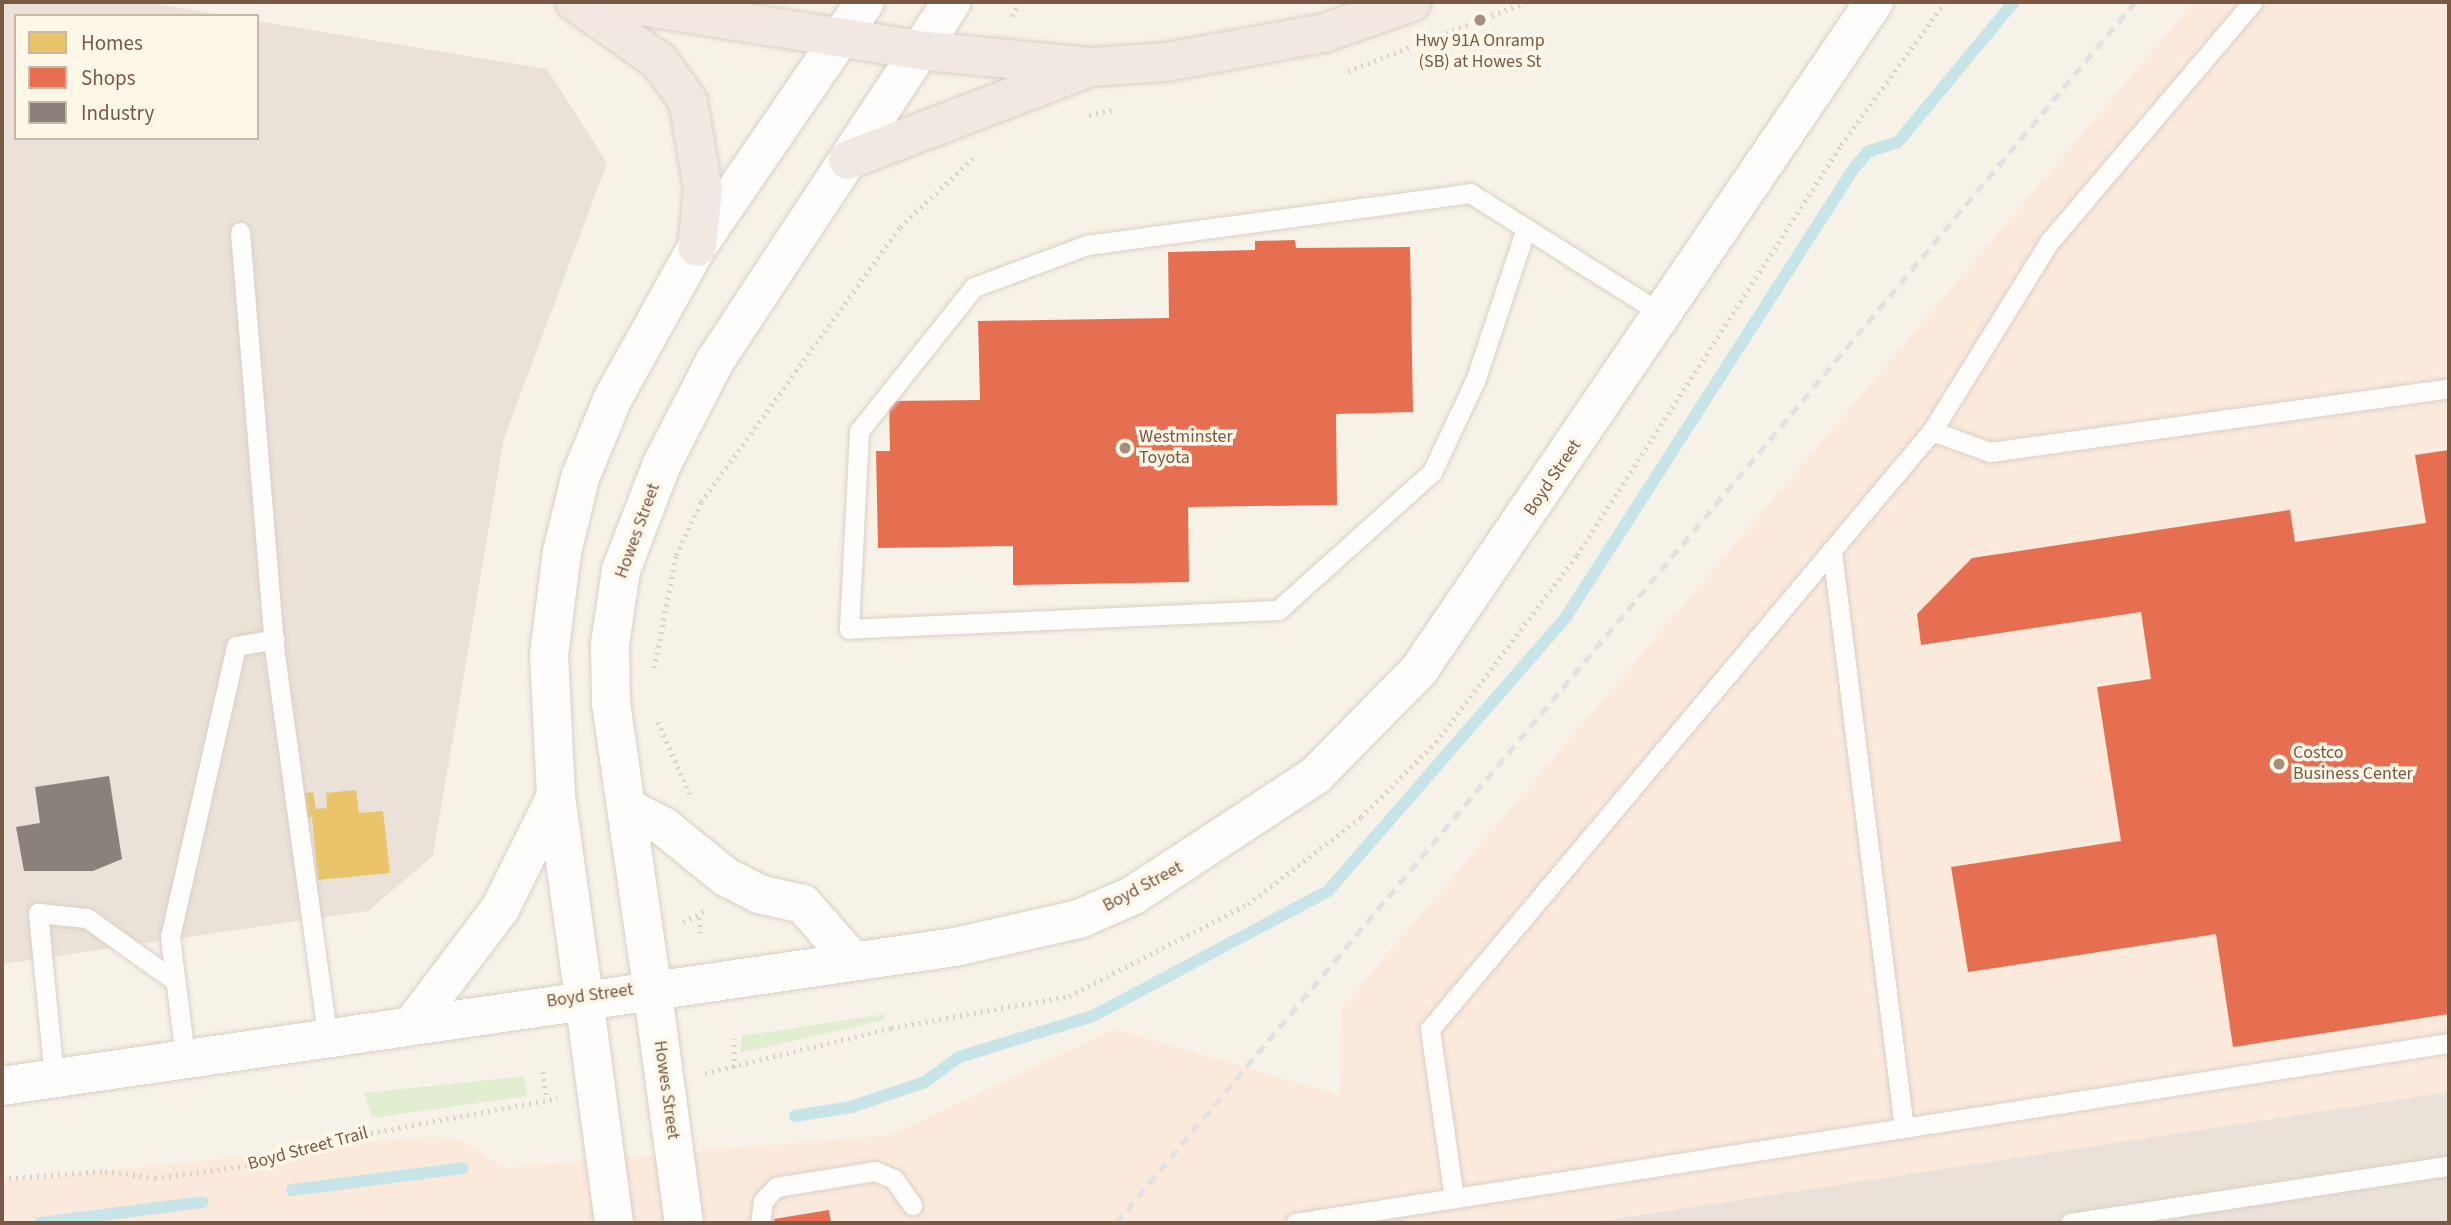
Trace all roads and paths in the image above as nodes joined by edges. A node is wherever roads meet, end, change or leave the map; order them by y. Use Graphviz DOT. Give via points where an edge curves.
graph roads {
  1 [pos="575,2"];
  2 [pos="615,2"];
  3 [pos="865,2"];
  4 [pos="953,2"];
  5 [pos="1020,2"];
  6 [pos="1412,2"];
  7 [pos="1874,2"];
  8 [pos="2253,2"];
  9 [pos="1012,16"];
  10 [pos="840,39"];
  11 [pos="925,51"];
  12 [pos="1090,67"];
  13 [pos="974,157"];
  14 [pos="848,160"];
  15 [pos="1526,228"];
  16 [pos="240,232"];
  17 [pos="697,247"];
  18 [pos="1662,314"];
  19 [pos="2449,388"];
  20 [pos="1932,431"];
  21 [pos="1832,551"];
  22 [pos="274,639"];
  23 [pos="654,683"];
  24 [pos="656,716"];
  25 [pos="556,796"];
  26 [pos="700,804"];
  27 [pos="627,808"];
  28 [pos="683,922"];
  29 [pos="701,933"];
  30 [pos="851,959"];
  31 [pos="176,981"];
  32 [pos="652,987"];
  33 [pos="584,998"];
  34 [pos="415,1021"];
  35 [pos="327,1034"];
  36 [pos="734,1039"];
  37 [pos="2449,1043"];
  38 [pos="185,1056"];
  39 [pos="542,1072"];
  40 [pos="700,1074"];
  41 [pos="54,1077"];
  42 [pos="2,1086"];
  43 [pos="570,1096"];
  44 [pos="547,1100"];
  45 [pos="1904,1128"];
  46 [pos="2449,1166"];
  47 [pos="2,1179"];
  48 [pos="1454,1198"];
  49 [pos="912,1205"];
  50 [pos="614,1223"];
  51 [pos="684,1223"];
  52 [pos="760,1223"];
  53 [pos="1295,1223"];
  54 [pos="2070,1223"];
  1 -- 17 [label="highway" via="659,61 688,101 703,176"];
  2 -- 10 [label="highway"];
  3 -- 10 [label="main road"];
  4 -- 11 [label="main road, Howes Street"];
  5 -- 9 [label="path"];
  6 -- 12 [label="highway" via="1324,33 1167,62"];
  7 -- 18 [label="main road, Boyd Street"];
  8 -- 20 [label="lane" via="2050,241"];
  10 -- 11 [label="highway"];
  10 -- 17 [label="main road"];
  11 -- 12 [label="highway"];
  11 -- 14 [label="main road, Howes Street"];
  12 -- 14 [label="highway"];
  13 -- 23 [label="path" via="900,228 701,502 676,555"];
  14 -- 27 [label="main road, Howes Street" via="715,361 662,464 621,570 610,644 611,704"];
  15 -- 15 [label="lane" via="1470,193 1087,245 974,287 859,431 849,629 1278,610 1432,472 1475,381"];
  15 -- 18 [label="lane"];
  16 -- 22 [label="lane"];
  17 -- 25 [label="main road" via="613,397 580,478 552,605"];
  18 -- 30 [label="main road, Boyd Street" via="1458,619 1419,670 1315,776 1198,858 1079,919 955,947"];
  19 -- 20 [label="lane" via="1990,452"];
  20 -- 21 [label="lane"];
  21 -- 45 [label="lane"];
  21 -- 48 [label="lane" via="1430,1029"];
  22 -- 31 [label="lane" via="236,646 170,937"];
  22 -- 35 [label="lane"];
  24 -- 26 [label="path" via="670,756"];
  25 -- 33 [label="main road"];
  25 -- 34 [label="main road" via="500,909"];
  27 -- 30 [label="main road" via="663,826 726,877 759,894 803,904"];
  27 -- 32 [label="main road, Howes Street"];
  28 -- 29 [label="path" via="699,918"];
  30 -- 32 [label="main road, Boyd Street"];
  31 -- 38 [label="lane"];
  31 -- 41 [label="lane" via="87,918 38,914"];
  32 -- 33 [label="main road, Boyd Street"];
  32 -- 51 [label="main road, Howes Street"];
  33 -- 34 [label="main road, Boyd Street"];
  33 -- 50 [label="main road"];
  34 -- 35 [label="main road, Boyd Street"];
  35 -- 38 [label="main road, Boyd Street"];
  36 -- 40 [label="path" via="734,1068"];
  37 -- 45 [label="lane"];
  38 -- 41 [label="main road, Boyd Street"];
  39 -- 44 [label="path"];
  41 -- 42 [label="main road, Boyd Street"];
  43 -- 44 [label="path, Boyd Street Trail"];
  44 -- 47 [label="path, Boyd Street Trail" via="302,1146 260,1164 155,1178 105,1171"];
  45 -- 48 [label="lane"];
  46 -- 54 [label="lane"];
  48 -- 53 [label="lane"];
  49 -- 52 [label="lane" via="894,1179 875,1171 776,1188 763,1201"];
}
